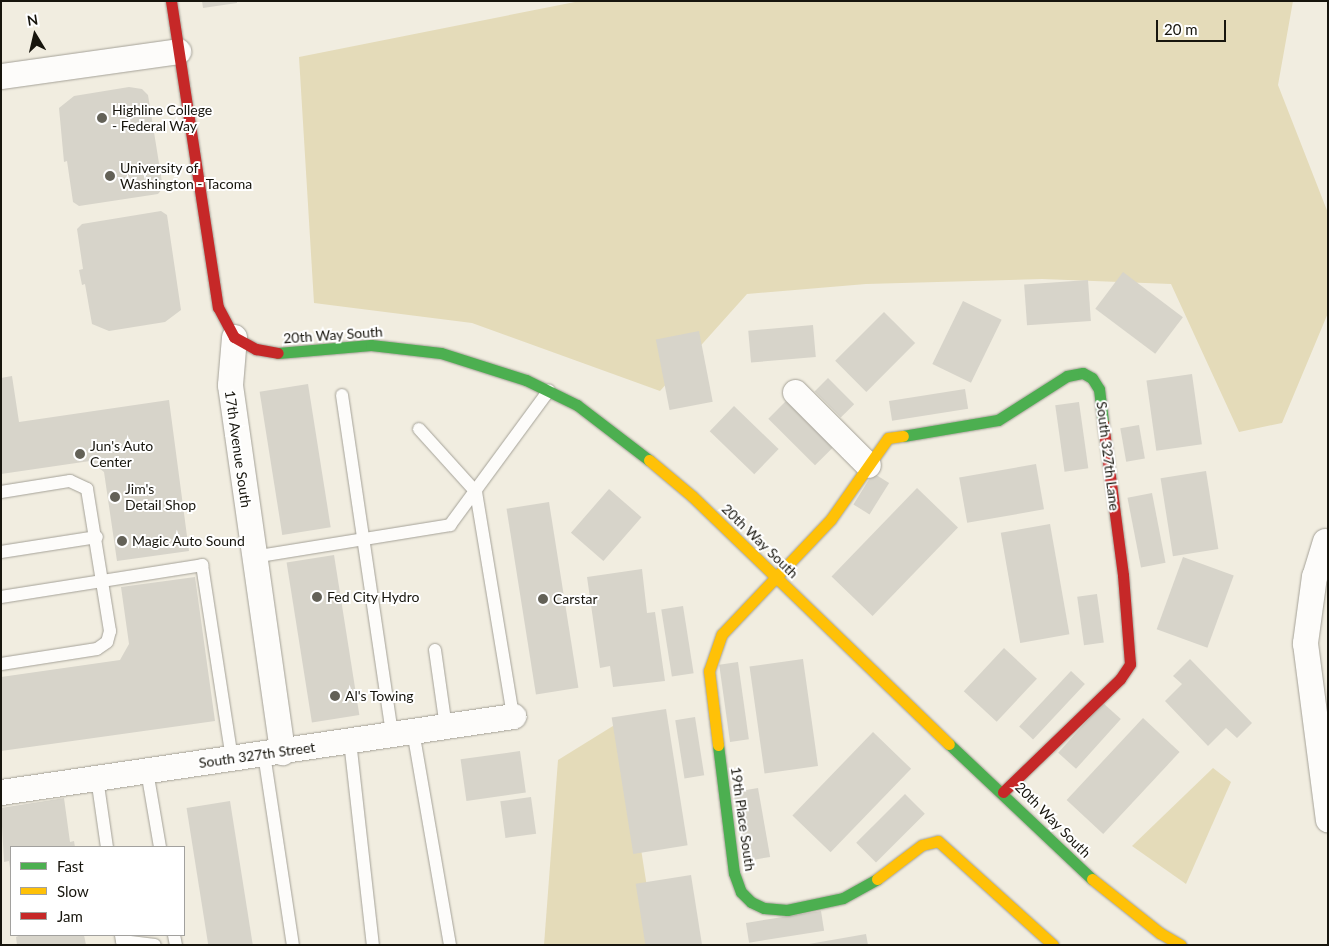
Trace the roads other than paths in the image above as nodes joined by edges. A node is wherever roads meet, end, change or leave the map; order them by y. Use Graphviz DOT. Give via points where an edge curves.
graph roads {
  1 [pos="171,1"];
  2 [pos="178,51"];
  3 [pos="1,76"];
  4 [pos="234,337"];
  5 [pos="549,390"];
  6 [pos="795,392"];
  7 [pos="342,395"];
  8 [pos="419,429"];
  9 [pos="868,465"];
  10 [pos="1,492"];
  11 [pos="476,492"];
  12 [pos="97,537"];
  13 [pos="363,540"];
  14 [pos="1325,541"];
  15 [pos="1,552"];
  16 [pos="253,557"];
  17 [pos="775,577"];
  18 [pos="104,581"];
  19 [pos="1,597"];
  20 [pos="435,650"];
  21 [pos="1,664"];
  22 [pos="512,716"];
  23 [pos="446,726"];
  24 [pos="402,733"];
  25 [pos="350,741"];
  26 [pos="273,753"];
  27 [pos="232,759"];
  28 [pos="148,771"];
  29 [pos="97,778"];
  30 [pos="1,792"];
  31 [pos="1003,792"];
  32 [pos="1328,820"];
  33 [pos="107,846"];
  34 [pos="160,846"];
  35 [pos="121,936"];
  36 [pos="1178,944"];
  37 [pos="155,945"];
  38 [pos="293,945"];
  39 [pos="373,945"];
  40 [pos="450,945"];
  41 [pos="1053,945"];
  1 -- 2 [label="street"];
  2 -- 3 [label="street"];
  2 -- 4 [label="street" via="212,282 218,307"];
  4 -- 5 [label="street, 20th Way South" via="256,350 273,353 371,346 441,353"];
  4 -- 16 [label="street, 17th Avenue South" via="230,385"];
  5 -- 11 [label="lane"];
  5 -- 17 [label="street, 20th Way South" via="615,432 692,496"];
  6 -- 9 [label="street"];
  7 -- 13 [label="lane"];
  8 -- 11 [label="lane"];
  9 -- 17 [label="street, South 327th Lane" via="831,519"];
  9 -- 31 [label="street, South 327th Lane" via="888,438 998,420 1071,375 1089,375 1099,389 1123,575 1130,664 1124,675"];
  10 -- 12 [label="lane" via="70,481 83,484 89,492"];
  11 -- 13 [label="lane" via="450,525"];
  11 -- 22 [label="lane"];
  12 -- 15 [label="lane"];
  12 -- 18 [label="lane"];
  13 -- 16 [label="lane"];
  13 -- 24 [label="lane"];
  14 -- 32 [label="street" via="1313,585 1305,643"];
  16 -- 26 [label="street, 17th Avenue South"];
  17 -- 31 [label="street, 20th Way South"];
  17 -- 41 [label="street, 19th Place South" via="722,634 709,671 734,873 741,892 751,902 772,909 833,901 868,886 922,845 938,841"];
  18 -- 19 [label="lane"];
  18 -- 21 [label="lane" via="110,631 104,645"];
  18 -- 27 [label="lane" via="202,565"];
  20 -- 23 [label="lane"];
  22 -- 23 [label="street, South 327th Street"];
  23 -- 24 [label="street, South 327th Street"];
  24 -- 25 [label="street, South 327th Street"];
  24 -- 40 [label="lane"];
  25 -- 26 [label="street, South 327th Street"];
  25 -- 39 [label="lane"];
  26 -- 27 [label="street, South 327th Street"];
  26 -- 38 [label="lane"];
  27 -- 28 [label="street, South 327th Street"];
  28 -- 29 [label="street, South 327th Street"];
  28 -- 34 [label="lane"];
  29 -- 30 [label="street, South 327th Street"];
  29 -- 33 [label="lane"];
  31 -- 36 [label="street, 20th Way South" via="1079,869 1118,902"];
  35 -- 37 [label="lane" via="122,941"];
}
